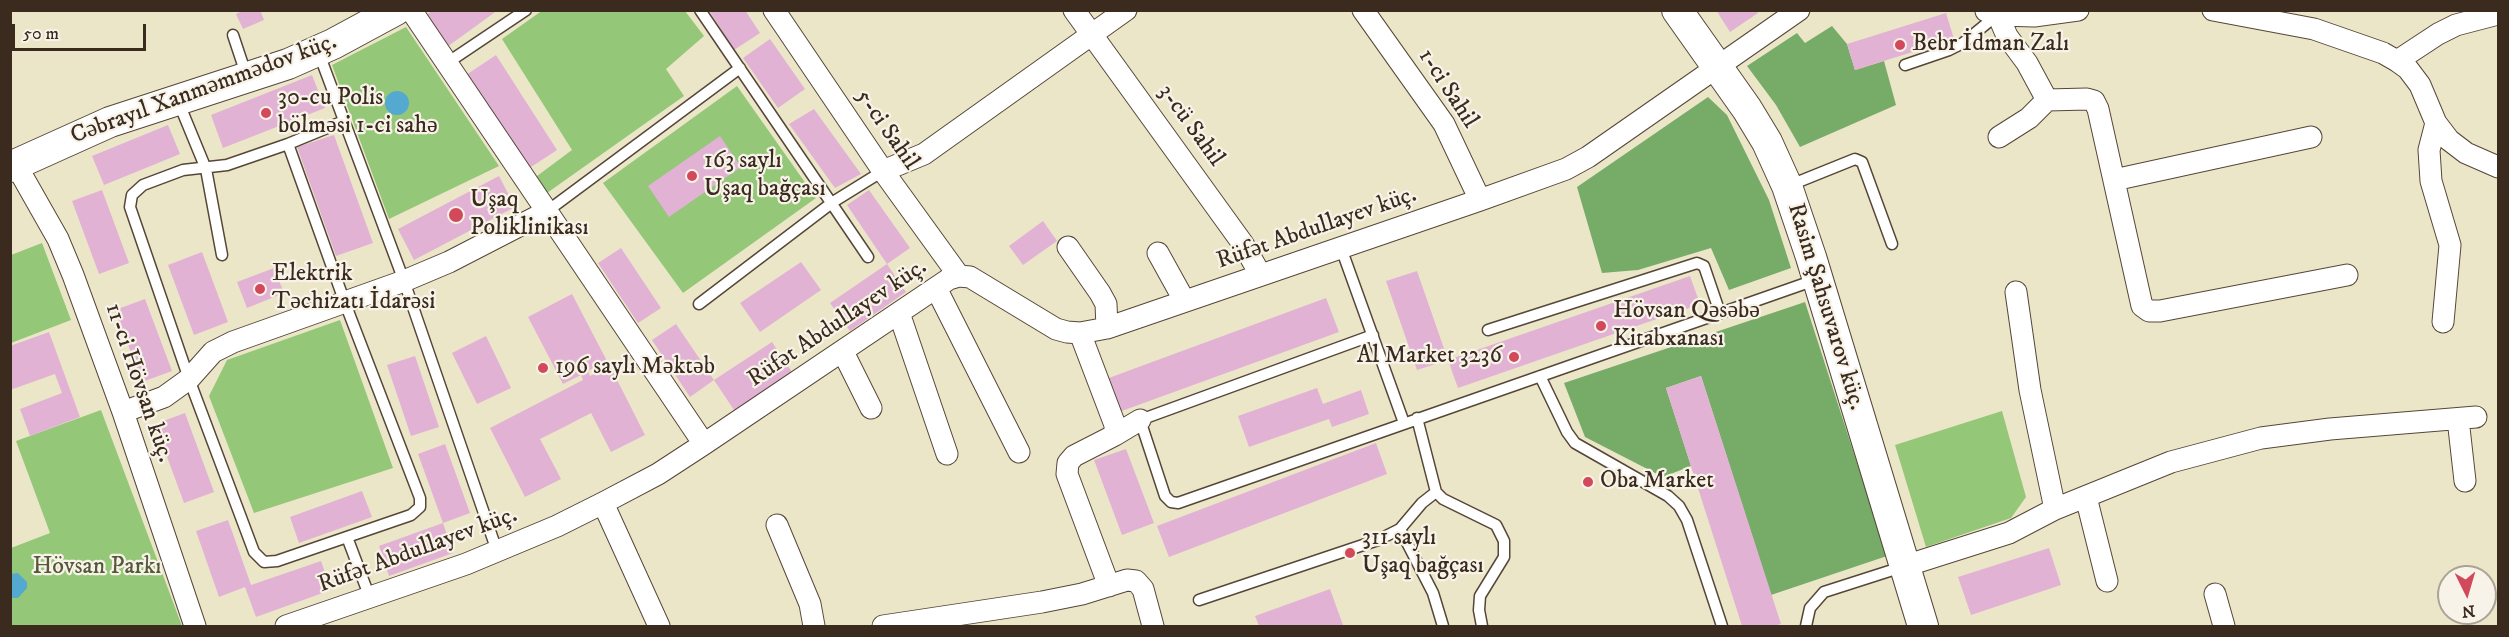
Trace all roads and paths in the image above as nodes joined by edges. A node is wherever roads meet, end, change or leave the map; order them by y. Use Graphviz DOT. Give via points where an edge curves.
graph roads {
  1 [pos="396,10"];
  2 [pos="411,10"];
  3 [pos="526,10"];
  4 [pos="700,10"];
  5 [pos="774,10"];
  6 [pos="1074,10"];
  7 [pos="1126,10"];
  8 [pos="1363,10"];
  9 [pos="1677,10"];
  10 [pos="2078,10"];
  11 [pos="2213,10"];
  12 [pos="1992,13"];
  13 [pos="1787,14"];
  14 [pos="2499,14"];
  15 [pos="233,35"];
  16 [pos="1092,35"];
  17 [pos="318,51"];
  18 [pos="2397,61"];
  19 [pos="447,63"];
  20 [pos="1905,65"];
  21 [pos="1718,67"];
  22 [pos="740,68"];
  23 [pos="247,77"];
  24 [pos="2047,100"];
  25 [pos="178,101"];
  26 [pos="344,121"];
  27 [pos="2436,123"];
  28 [pos="2000,137"];
  29 [pos="2311,137"];
  30 [pos="288,144"];
  31 [pos="13,166"];
  32 [pos="2499,167"];
  33 [pos="206,169"];
  34 [pos="883,171"];
  35 [pos="2114,180"];
  36 [pos="1787,186"];
  37 [pos="1480,200"];
  38 [pos="832,202"];
  39 [pos="546,212"];
  40 [pos="1892,244"];
  41 [pos="1068,247"];
  42 [pos="1341,248"];
  43 [pos="1158,253"];
  44 [pos="222,255"];
  45 [pos="868,257"];
  46 [pos="1260,274"];
  47 [pos="2347,275"];
  48 [pos="959,276"];
  49 [pos="1818,279"];
  50 [pos="404,281"];
  51 [pos="936,288"];
  52 [pos="2016,292"];
  53 [pos="1184,300"];
  54 [pos="345,303"];
  55 [pos="699,304"];
  56 [pos="1720,313"];
  57 [pos="899,314"];
  58 [pos="2442,322"];
  59 [pos="1107,328"];
  60 [pos="1488,330"];
  61 [pos="1080,333"];
  62 [pos="1373,335"];
  63 [pos="843,352"];
  64 [pos="1540,376"];
  65 [pos="189,380"];
  66 [pos="871,408"];
  67 [pos="123,412"];
  68 [pos="1417,418"];
  69 [pos="1140,420"];
  70 [pos="1404,423"];
  71 [pos="1114,435"];
  72 [pos="705,444"];
  73 [pos="1019,452"];
  74 [pos="947,454"];
  75 [pos="2465,481"];
  76 [pos="1436,492"];
  77 [pos="2086,497"];
  78 [pos="603,503"];
  79 [pos="2055,509"];
  80 [pos="777,525"];
  81 [pos="1400,529"];
  82 [pos="348,537"];
  83 [pos="497,552"];
  84 [pos="1905,566"];
  85 [pos="2108,581"];
  86 [pos="1109,586"];
  87 [pos="2215,594"];
  88 [pos="370,598"];
  89 [pos="1199,600"];
  90 [pos="1010,617"];
  91 [pos="195,627"];
  92 [pos="286,627"];
  93 [pos="659,627"];
  94 [pos="814,627"];
  95 [pos="883,627"];
  96 [pos="1153,627"];
  97 [pos="1443,627"];
  98 [pos="1482,627"];
  99 [pos="1722,627"];
  100 [pos="1806,627"];
  101 [pos="1923,627"];
  102 [pos="2224,627"];
  1 -- 17 [label="street, Cəbrayıl Xanməmmədov küç."];
  2 -- 19 [label="street"];
  3 -- 19 [label="lane"];
  4 -- 22 [label="lane"];
  5 -- 34 [label="street, 5-ci Sahil"];
  6 -- 16 [label="street, 3-cü Sahil"];
  7 -- 16 [label="street"];
  8 -- 37 [label="street, 1-ci Sahil" via="1444,124"];
  9 -- 21 [label="street, Rasim Şahsuvarov küç."];
  10 -- 12 [label="street" via="2034,16"];
  11 -- 18 [label="street" via="2314,29"];
  12 -- 20 [label="lane" via="1963,43"];
  12 -- 24 [label="street"];
  13 -- 21 [label="street, Rüfət Abdullayev küç."];
  14 -- 18 [label="street" via="2456,25"];
  15 -- 23 [label="lane"];
  16 -- 34 [label="street" via="924,154"];
  16 -- 46 [label="street, 3-cü Sahil" via="1243,244"];
  17 -- 23 [label="street, Cəbrayıl Xanməmmədov küç."];
  17 -- 26 [label="lane"];
  18 -- 27 [label="street" via="2420,85"];
  19 -- 39 [label="street"];
  21 -- 36 [label="street, Rasim Şahsuvarov küç." via="1767,142"];
  21 -- 37 [label="street, Rüfət Abdullayev küç." via="1588,157 1566,169"];
  22 -- 38 [label="lane"];
  22 -- 39 [label="lane"];
  23 -- 25 [label="street, Cəbrayıl Xanməmmədov küç."];
  24 -- 28 [label="street" via="2029,118"];
  24 -- 35 [label="street" via="2094,102"];
  25 -- 31 [label="street, Cəbrayıl Xanməmmədov küç." via="110,122"];
  25 -- 33 [label="lane"];
  26 -- 30 [label="lane"];
  26 -- 50 [label="lane"];
  27 -- 32 [label="street" via="2466,153"];
  27 -- 58 [label="street" via="2429,150 2431,181 2450,245"];
  29 -- 35 [label="street"];
  30 -- 33 [label="lane"];
  30 -- 54 [label="lane"];
  31 -- 67 [label="street, 11-ci Hövsan küç." via="58,239"];
  33 -- 44 [label="lane"];
  33 -- 65 [label="lane" via="183,170 143,185 132,195 130,207"];
  34 -- 38 [label="lane"];
  34 -- 48 [label="street, 5-ci Sahil"];
  35 -- 47 [label="street" via="2142,306 2149,311"];
  36 -- 40 [label="lane" via="1855,159 1862,162"];
  36 -- 49 [label="street, Rasim Şahsuvarov küç."];
  37 -- 42 [label="street, Rüfət Abdullayev küç."];
  38 -- 45 [label="lane"];
  38 -- 55 [label="lane"];
  39 -- 50 [label="street"];
  39 -- 72 [label="street"];
  41 -- 59 [label="street" via="1106,304"];
  42 -- 46 [label="street, Rüfət Abdullayev küç."];
  42 -- 62 [label="lane"];
  43 -- 53 [label="street"];
  46 -- 53 [label="street, Rüfət Abdullayev küç."];
  48 -- 51 [label="street, Rüfət Abdullayev küç."];
  48 -- 61 [label="street, Rüfət Abdullayev küç." via="970,277 1056,329"];
  49 -- 56 [label="lane"];
  49 -- 84 [label="street, Rasim Şahsuvarov küç."];
  50 -- 54 [label="street"];
  50 -- 83 [label="lane"];
  51 -- 57 [label="street, Rüfət Abdullayev küç."];
  51 -- 73 [label="street"];
  52 -- 79 [label="street" via="2030,390"];
  53 -- 59 [label="street, Rüfət Abdullayev küç."];
  54 -- 65 [label="street" via="233,342 213,352"];
  54 -- 82 [label="lane" via="420,498 420,507 411,515"];
  56 -- 60 [label="lane" via="1704,266 1697,263"];
  56 -- 64 [label="lane"];
  57 -- 63 [label="street, Rüfət Abdullayev küç."];
  57 -- 74 [label="street"];
  59 -- 61 [label="street, Rüfət Abdullayev küç."];
  61 -- 71 [label="street" via="1115,425"];
  62 -- 69 [label="lane"];
  62 -- 70 [label="lane"];
  63 -- 66 [label="street"];
  63 -- 72 [label="street, Rüfət Abdullayev küç."];
  64 -- 68 [label="lane"];
  64 -- 99 [label="lane" via="1575,443 1679,506"];
  65 -- 67 [label="street" via="164,398"];
  65 -- 82 [label="lane" via="254,552 264,562"];
  67 -- 91 [label="street, 11-ci Hövsan küç."];
  68 -- 70 [label="lane"];
  68 -- 76 [label="lane"];
  69 -- 70 [label="lane" via="1165,496 1178,503"];
  69 -- 71 [label="street"];
  71 -- 86 [label="street" via="1074,456 1068,463 1067,474"];
  72 -- 78 [label="street, Rüfət Abdullayev küç."];
  75 -- 77 [label="street" via="2467,418 2261,438 2171,462"];
  76 -- 81 [label="lane"];
  76 -- 98 [label="lane" via="1443,500 1496,525 1504,541 1504,557 1479,596"];
  77 -- 79 [label="street"];
  77 -- 85 [label="street"];
  78 -- 83 [label="street, Rüfət Abdullayev küç."];
  78 -- 93 [label="street"];
  79 -- 84 [label="street" via="2009,533"];
  80 -- 94 [label="street" via="810,604"];
  81 -- 89 [label="lane" via="1378,540"];
  81 -- 97 [label="lane" via="1433,593"];
  82 -- 88 [label="lane"];
  83 -- 88 [label="street, Rüfət Abdullayev küç."];
  84 -- 100 [label="lane" via="1824,592 1810,608"];
  84 -- 101 [label="street, Rasim Şahsuvarov küç."];
  86 -- 90 [label="street"];
  86 -- 96 [label="street" via="1136,581 1143,589"];
  87 -- 102 [label="street"];
  88 -- 92 [label="street, Rüfət Abdullayev küç."];
  90 -- 95 [label="street"];
}
